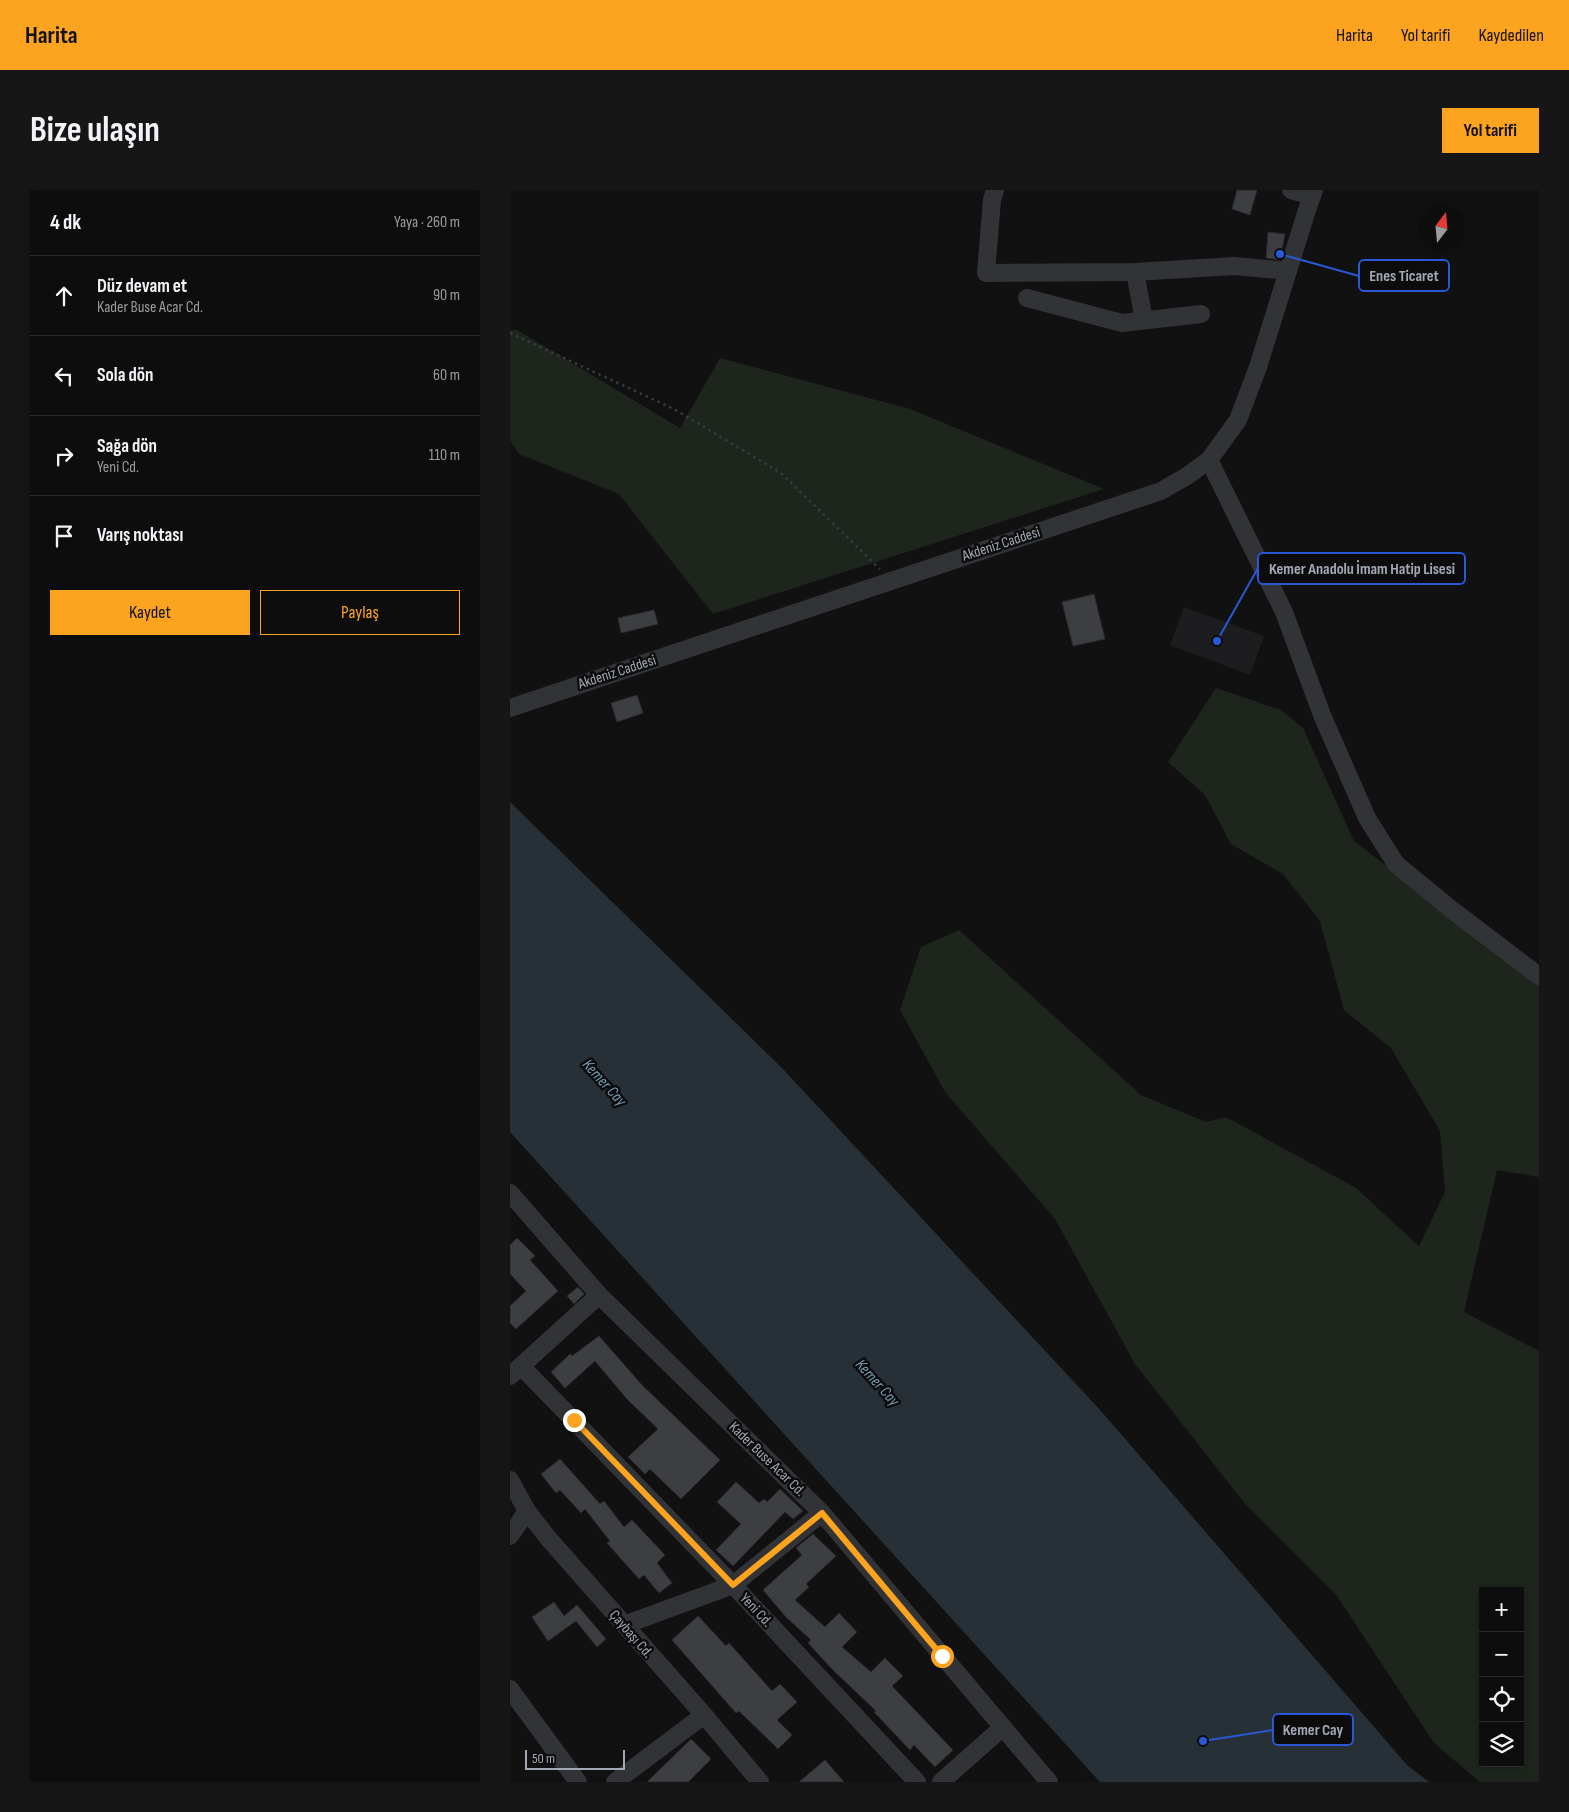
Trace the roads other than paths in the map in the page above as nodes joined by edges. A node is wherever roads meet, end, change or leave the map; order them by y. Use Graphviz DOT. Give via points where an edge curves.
graph roads {
  1 [pos="995,190"];
  2 [pos="1290,190"];
  3 [pos="1313,193"];
  4 [pos="1288,271"];
  5 [pos="1135,272"];
  6 [pos="1027,298"];
  7 [pos="1201,314"];
  8 [pos="1144,320"];
  9 [pos="1209,460"];
  10 [pos="510,708"];
  11 [pos="1539,976"];
  12 [pos="510,1193"];
  13 [pos="599,1295"];
  14 [pos="516,1371"];
  15 [pos="510,1480"];
  16 [pos="527,1511"];
  17 [pos="822,1513"];
  18 [pos="510,1536"];
  19 [pos="733,1585"];
  20 [pos="624,1625"];
  21 [pos="510,1689"];
  22 [pos="704,1715"];
  23 [pos="1003,1727"];
  24 [pos="578,1782"];
  25 [pos="616,1782"];
  26 [pos="760,1782"];
  27 [pos="917,1782"];
  28 [pos="942,1782"];
  29 [pos="1049,1782"];
  1 -- 5 [label="street" via="986,273"];
  2 -- 3 [label="street"];
  3 -- 4 [label="street, Akdeniz Caddesi"];
  4 -- 5 [label="street" via="1234,266"];
  4 -- 9 [label="street, Akdeniz Caddesi" via="1238,420"];
  5 -- 8 [label="street"];
  6 -- 8 [label="street" via="1111,322"];
  7 -- 8 [label="street"];
  9 -- 10 [label="street, Akdeniz Caddesi" via="1161,491"];
  9 -- 11 [label="street" via="1284,612 1322,715 1367,818 1396,864"];
  12 -- 13 [label="street, Kader Buse Acar Cd."];
  13 -- 14 [label="street"];
  13 -- 17 [label="street, Kader Buse Acar Cd."];
  14 -- 19 [label="street, Yeni Cd."];
  15 -- 16 [label="street, Çaybaşı Cd."];
  16 -- 18 [label="street"];
  16 -- 20 [label="street, Çaybaşı Cd."];
  17 -- 19 [label="street"];
  17 -- 23 [label="street, Kader Buse Acar Cd."];
  19 -- 20 [label="street"];
  19 -- 27 [label="street, Yeni Cd."];
  20 -- 22 [label="street, Çaybaşı Cd."];
  21 -- 24 [label="street"];
  22 -- 25 [label="street"];
  22 -- 26 [label="street, Çaybaşı Cd."];
  23 -- 28 [label="street"];
  23 -- 29 [label="street, Kader Buse Acar Cd."];
}
